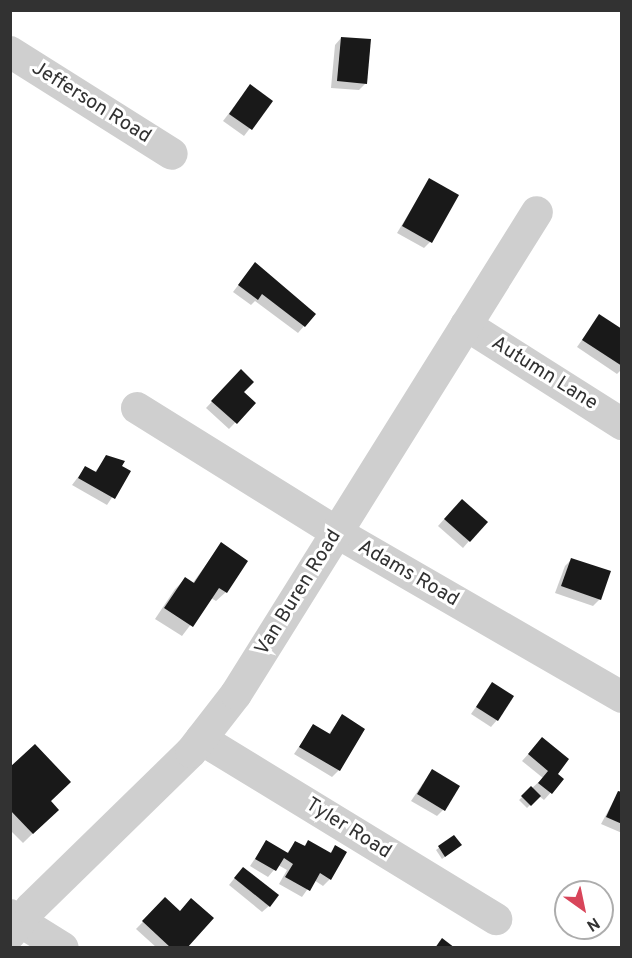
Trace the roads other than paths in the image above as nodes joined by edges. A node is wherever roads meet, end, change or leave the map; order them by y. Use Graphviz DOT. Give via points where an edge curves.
graph roads {
  1 [pos="10,52"];
  2 [pos="172,154"];
  3 [pos="537,212"];
  4 [pos="466,325"];
  5 [pos="136,408"];
  6 [pos="621,424"];
  7 [pos="336,532"];
  8 [pos="621,697"];
  9 [pos="201,739"];
  10 [pos="496,919"];
  11 [pos="14,923"];
  12 [pos="63,948"];
  1 -- 2 [label="street, Jefferson Road"];
  3 -- 4 [label="street, Van Buren Road"];
  4 -- 6 [label="street, Autumn Lane"];
  4 -- 7 [label="street, Van Buren Road"];
  5 -- 7 [label="street, Adams Road"];
  7 -- 8 [label="street, Adams Road"];
  7 -- 9 [label="street, Van Buren Road" via="236,694"];
  9 -- 10 [label="street, Tyler Road"];
  9 -- 11 [label="street, Van Buren Road"];
  11 -- 12 [label="street"];
}
